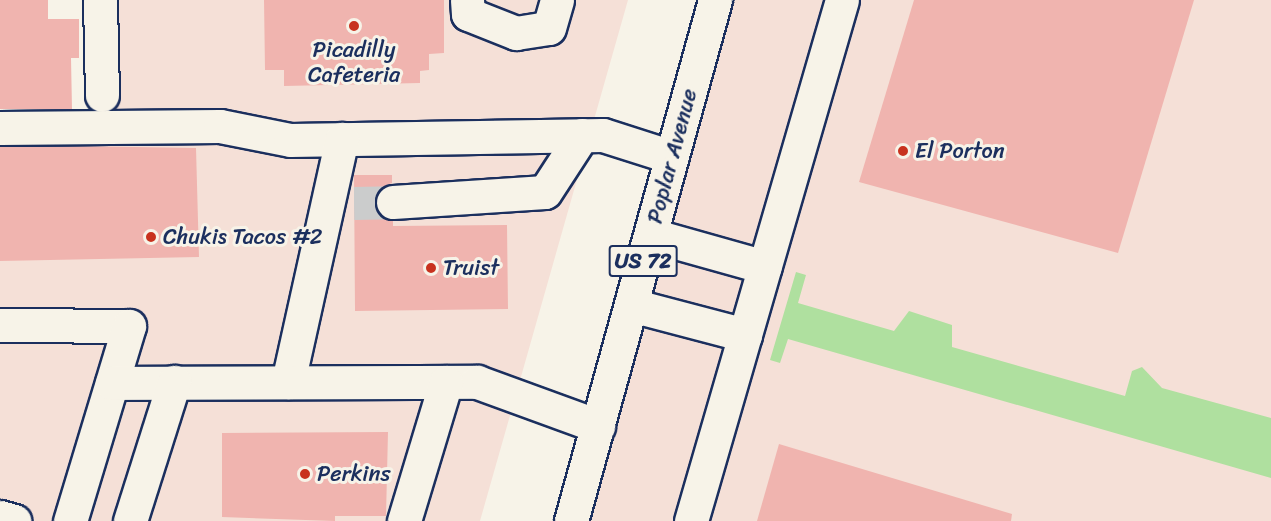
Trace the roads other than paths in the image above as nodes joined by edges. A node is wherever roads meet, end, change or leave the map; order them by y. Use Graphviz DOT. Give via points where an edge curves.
graph roads {
  1 [pos="100,0"];
  2 [pos="467,0"];
  3 [pos="557,0"];
  4 [pos="715,0"];
  5 [pos="842,0"];
  6 [pos="102,95"];
  7 [pos="0,128"];
  8 [pos="582,135"];
  9 [pos="342,139"];
  10 [pos="672,158"];
  11 [pos="393,202"];
  12 [pos="651,235"];
  13 [pos="765,267"];
  14 [pos="631,305"];
  15 [pos="0,325"];
  16 [pos="745,335"];
  17 [pos="174,382"];
  18 [pos="288,382"];
  19 [pos="446,382"];
  20 [pos="112,383"];
  21 [pos="598,426"];
  22 [pos="0,517"];
  23 [pos="14,521"];
  24 [pos="70,521"];
  25 [pos="130,521"];
  26 [pos="404,521"];
  27 [pos="571,521"];
  28 [pos="691,521"];
  1 -- 6 [label="main road"];
  2 -- 3 [label="main road" via="468,14 516,33 549,28"];
  4 -- 10 [label="main road, Poplar Avenue / US 72"];
  5 -- 13 [label="main road"];
  7 -- 9 [label="main road" via="220,126 290,140"];
  8 -- 9 [label="main road"];
  8 -- 10 [label="main road" via="603,135"];
  8 -- 11 [label="main road" via="545,192"];
  9 -- 18 [label="main road" via="342,203"];
  10 -- 12 [label="main road, Poplar Avenue / US 72"];
  12 -- 13 [label="main road"];
  12 -- 14 [label="main road, Poplar Avenue / US 72"];
  13 -- 16 [label="main road"];
  14 -- 16 [label="main road"];
  14 -- 21 [label="main road, Poplar Avenue / US 72"];
  15 -- 20 [label="main road" via="129,326"];
  16 -- 28 [label="main road"];
  17 -- 18 [label="main road"];
  17 -- 20 [label="main road"];
  17 -- 25 [label="main road"];
  18 -- 19 [label="main road"];
  19 -- 21 [label="main road" via="477,382"];
  19 -- 26 [label="main road"];
  20 -- 24 [label="main road"];
  21 -- 27 [label="main road, Poplar Avenue / US 72"];
  22 -- 23 [label="main road"];
}
